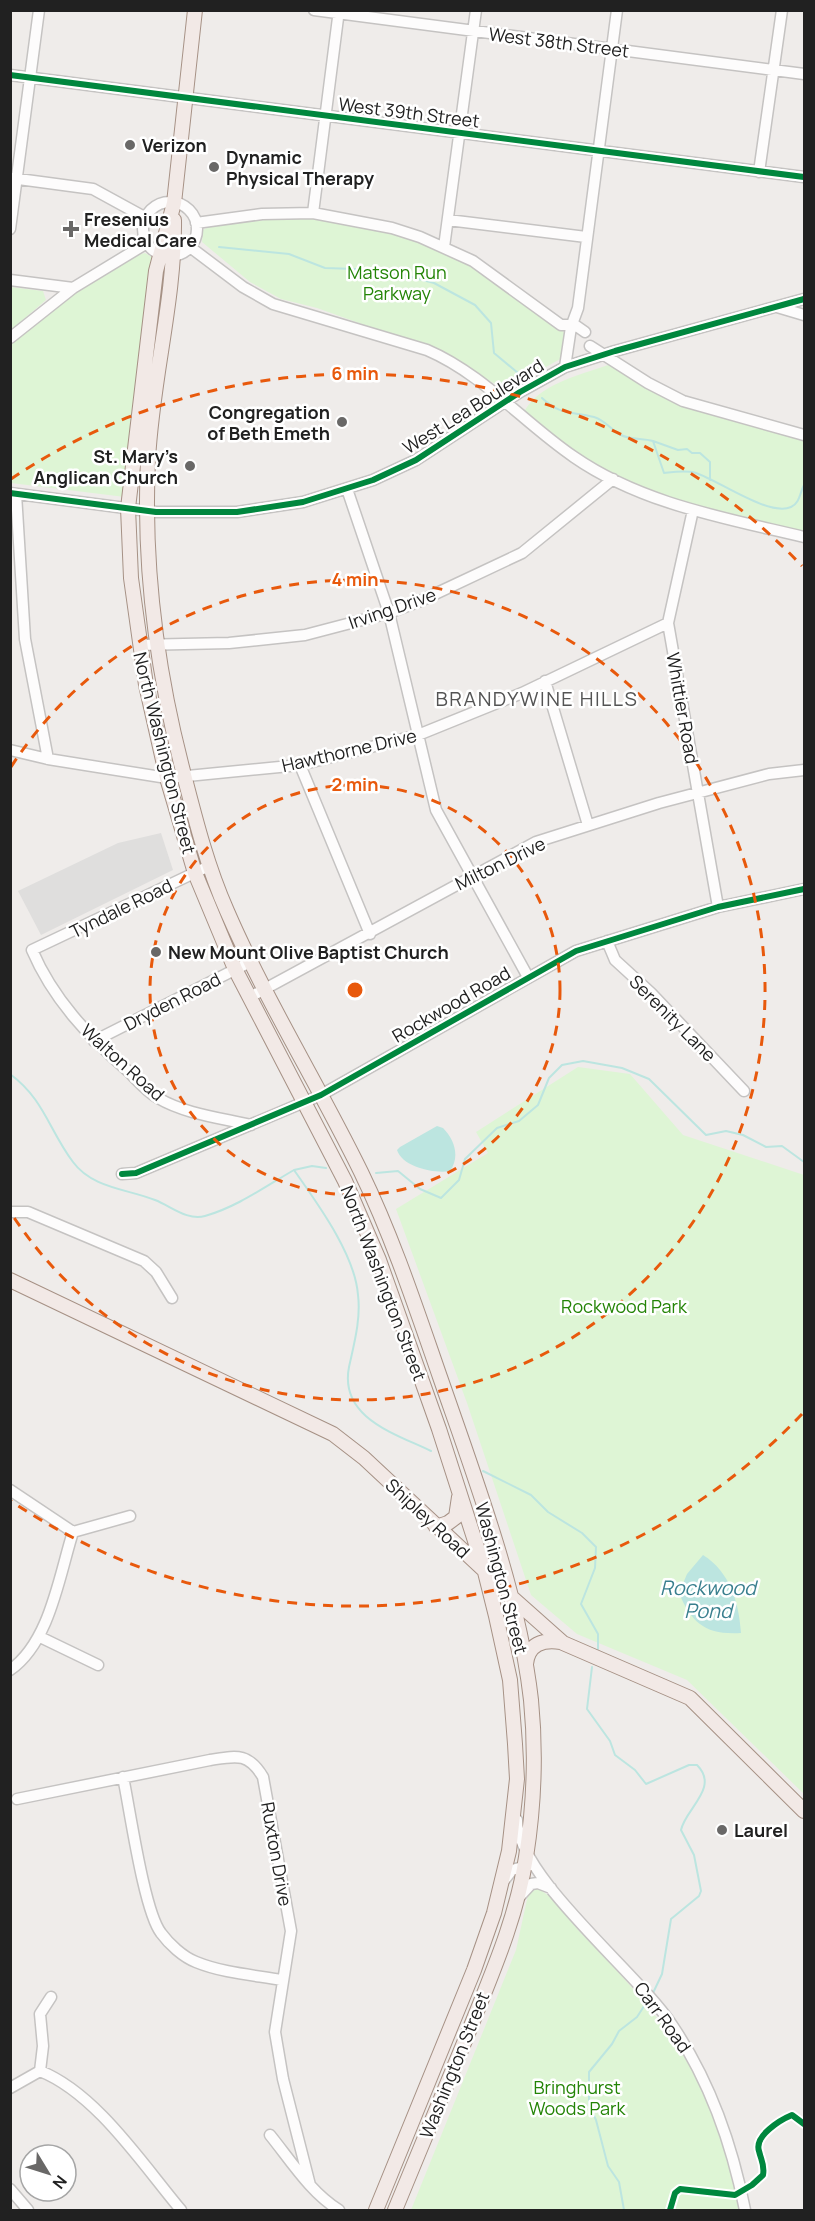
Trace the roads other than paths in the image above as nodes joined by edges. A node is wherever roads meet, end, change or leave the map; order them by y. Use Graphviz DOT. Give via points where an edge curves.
graph roads {
  1 [pos="39,10"];
  2 [pos="195,10"];
  3 [pos="314,10"];
  4 [pos="476,10"];
  5 [pos="617,10"];
  6 [pos="782,10"];
  7 [pos="339,12"];
  8 [pos="473,31"];
  9 [pos="612,49"];
  10 [pos="774,70"];
  11 [pos="804,74"];
  12 [pos="10,75"];
  13 [pos="30,78"];
  14 [pos="185,98"];
  15 [pos="326,116"];
  16 [pos="459,133"];
  17 [pos="599,151"];
  18 [pos="759,172"];
  19 [pos="804,177"];
  20 [pos="14,178"];
  21 [pos="174,203"];
  22 [pos="313,213"];
  23 [pos="146,218"];
  24 [pos="448,219"];
  25 [pos="196,223"];
  26 [pos="10,229"];
  27 [pos="586,237"];
  28 [pos="147,243"];
  29 [pos="190,247"];
  30 [pos="444,247"];
  31 [pos="160,254"];
  32 [pos="174,256"];
  33 [pos="10,280"];
  34 [pos="73,288"];
  35 [pos="804,299"];
  36 [pos="776,307"];
  37 [pos="578,308"];
  38 [pos="804,315"];
  39 [pos="571,327"];
  40 [pos="585,332"];
  41 [pos="10,338"];
  42 [pos="599,356"];
  43 [pos="565,367"];
  44 [pos="505,402"];
  45 [pos="804,435"];
  46 [pos="612,479"];
  47 [pos="347,489"];
  48 [pos="13,493"];
  49 [pos="128,508"];
  50 [pos="693,510"];
  51 [pos="147,512"];
  52 [pos="804,537"];
  53 [pos="389,613"];
  54 [pos="668,623"];
  55 [pos="155,644"];
  56 [pos="139,645"];
  57 [pos="545,681"];
  58 [pos="418,735"];
  59 [pos="10,750"];
  60 [pos="48,759"];
  61 [pos="300,765"];
  62 [pos="804,770"];
  63 [pos="184,776"];
  64 [pos="167,778"];
  65 [pos="698,794"];
  66 [pos="588,825"];
  67 [pos="209,866"];
  68 [pos="195,873"];
  69 [pos="471,876"];
  70 [pos="804,889"];
  71 [pos="718,907"];
  72 [pos="370,934"];
  73 [pos="607,941"];
  74 [pos="32,950"];
  75 [pos="250,962"];
  76 [pos="235,969"];
  77 [pos="528,977"];
  78 [pos="264,989"];
  79 [pos="250,997"];
  80 [pos="94,1041"];
  81 [pos="744,1091"];
  82 [pos="321,1095"];
  83 [pos="305,1101"];
  84 [pos="251,1125"];
  85 [pos="122,1174"];
  86 [pos="10,1212"];
  87 [pos="10,1280"];
  88 [pos="172,1298"];
  89 [pos="456,1482"];
  90 [pos="10,1490"];
  91 [pos="130,1516"];
  92 [pos="436,1527"];
  93 [pos="73,1532"];
  94 [pos="485,1572"];
  95 [pos="510,1596"];
  96 [pos="40,1637"];
  97 [pos="561,1642"];
  98 [pos="98,1665"];
  99 [pos="526,1667"];
  100 [pos="10,1670"];
  101 [pos="123,1777"];
  102 [pos="517,1779"];
  103 [pos="17,1800"];
  104 [pos="804,1811"];
  105 [pos="529,1862"];
  106 [pos="500,1886"];
  107 [pos="551,1888"];
  108 [pos="517,1901"];
  109 [pos="282,1980"];
  110 [pos="51,1997"];
  111 [pos="40,2071"];
  112 [pos="10,2088"];
  113 [pos="270,2135"];
  114 [pos="310,2185"];
  115 [pos="10,2189"];
  116 [pos="28,2211"];
  117 [pos="181,2211"];
  118 [pos="339,2211"];
  119 [pos="376,2211"];
  120 [pos="395,2211"];
  121 [pos="745,2211"];
  1 -- 13 [label="street"];
  2 -- 14 [label="main road, North Washington Street"];
  3 -- 7 [label="street, West 38th Street"];
  4 -- 8 [label="street"];
  5 -- 9 [label="street"];
  6 -- 10 [label="street"];
  7 -- 8 [label="street, West 38th Street"];
  7 -- 15 [label="street"];
  8 -- 9 [label="street, West 38th Street"];
  8 -- 16 [label="street"];
  9 -- 10 [label="street, West 38th Street"];
  9 -- 17 [label="street"];
  10 -- 11 [label="street, West 38th Street"];
  10 -- 18 [label="street"];
  12 -- 13 [label="street, West 39th Street"];
  13 -- 14 [label="street, West 39th Street"];
  13 -- 20 [label="street"];
  14 -- 15 [label="street, West 39th Street"];
  14 -- 21 [label="main road, North Washington Street"];
  15 -- 16 [label="street, West 39th Street"];
  15 -- 22 [label="street"];
  16 -- 17 [label="street, West 39th Street"];
  16 -- 24 [label="street"];
  17 -- 18 [label="street, West 39th Street"];
  17 -- 27 [label="street"];
  18 -- 19 [label="street, West 39th Street"];
  20 -- 23 [label="street" via="93,189"];
  20 -- 26 [label="street"];
  21 -- 23 [label="street" via="158,206"];
  21 -- 25 [label="street" via="188,209"];
  21 -- 31 [label="main road, North Washington Street"];
  21 -- 32 [label="main road, North Washington Street"];
  22 -- 25 [label="street" via="262,214"];
  22 -- 30 [label="street" via="392,228"];
  23 -- 28 [label="street"];
  24 -- 27 [label="street"];
  24 -- 30 [label="street"];
  25 -- 29 [label="street" via="196,236"];
  27 -- 37 [label="street"];
  28 -- 31 [label="street"];
  28 -- 34 [label="street"];
  29 -- 32 [label="street"];
  29 -- 44 [label="street" via="273,304 436,354"];
  30 -- 39 [label="street" via="491,273 561,326"];
  31 -- 32 [label="street"];
  31 -- 49 [label="main road, North Washington Street"];
  32 -- 51 [label="main road, North Washington Street" via="148,456"];
  33 -- 34 [label="street"];
  34 -- 41 [label="street"];
  35 -- 36 [label="street, West Lea Boulevard"];
  36 -- 38 [label="street"];
  36 -- 42 [label="street, West Lea Boulevard"];
  37 -- 39 [label="street"];
  37 -- 40 [label="street"];
  39 -- 40 [label="street"];
  39 -- 43 [label="street"];
  40 -- 42 [label="street"];
  42 -- 43 [label="street, West Lea Boulevard"];
  42 -- 45 [label="street" via="683,401"];
  43 -- 44 [label="street, West Lea Boulevard"];
  44 -- 46 [label="street" via="573,456"];
  44 -- 47 [label="street, West Lea Boulevard" via="416,460"];
  46 -- 50 [label="street"];
  46 -- 53 [label="street, Irving Drive" via="522,553"];
  47 -- 51 [label="street, West Lea Boulevard" via="285,506 245,511"];
  47 -- 53 [label="street"];
  48 -- 49 [label="street, West Lea Boulevard"];
  48 -- 60 [label="street" via="25,639"];
  49 -- 51 [label="street, West Lea Boulevard"];
  49 -- 56 [label="main road, North Washington Street"];
  50 -- 52 [label="street"];
  50 -- 54 [label="street, Whittier Road"];
  51 -- 55 [label="main road, North Washington Street"];
  53 -- 55 [label="street, Irving Drive" via="305,635 229,643"];
  53 -- 58 [label="street"];
  54 -- 57 [label="street, Hawthorne Drive"];
  54 -- 65 [label="street, Whittier Road"];
  55 -- 56 [label="street, Irving Drive"];
  55 -- 63 [label="main road, North Washington Street"];
  56 -- 64 [label="main road, North Washington Street"];
  57 -- 58 [label="street, Hawthorne Drive"];
  57 -- 66 [label="street"];
  58 -- 61 [label="street, Hawthorne Drive"];
  58 -- 69 [label="street" via="436,810"];
  59 -- 60 [label="street, Hawthorne Drive"];
  60 -- 64 [label="street, Hawthorne Drive"];
  61 -- 63 [label="street, Hawthorne Drive"];
  61 -- 72 [label="street"];
  62 -- 65 [label="street, Milton Drive" via="769,774"];
  63 -- 64 [label="street, Hawthorne Drive"];
  63 -- 67 [label="main road, North Washington Street"];
  64 -- 68 [label="main road, North Washington Street"];
  65 -- 66 [label="street, Milton Drive"];
  65 -- 71 [label="street, Whittier Road"];
  66 -- 69 [label="street, Milton Drive" via="518,850"];
  67 -- 68 [label="street, Tyndale Road"];
  67 -- 75 [label="main road, North Washington Street"];
  68 -- 74 [label="street, Tyndale Road"];
  68 -- 76 [label="main road, North Washington Street"];
  69 -- 72 [label="street, Milton Drive"];
  69 -- 77 [label="street"];
  70 -- 71 [label="street, Rockwood Road"];
  71 -- 73 [label="street, Rockwood Road"];
  72 -- 78 [label="street, Milton Drive"];
  73 -- 77 [label="street, Rockwood Road" via="576,951"];
  73 -- 81 [label="street, Serenity Lane" via="615,960"];
  74 -- 80 [label="street, Walton Road" via="59,999"];
  75 -- 76 [label="street, Dryden Road"];
  75 -- 78 [label="main road, North Washington Street"];
  76 -- 79 [label="main road, North Washington Street"];
  76 -- 80 [label="street, Dryden Road"];
  77 -- 82 [label="street, Rockwood Road"];
  78 -- 79 [label="street, Milton Drive"];
  78 -- 82 [label="main road, North Washington Street"];
  79 -- 83 [label="main road, North Washington Street"];
  80 -- 84 [label="street, Walton Road" via="158,1098"];
  82 -- 83 [label="street, Rockwood Road"];
  82 -- 95 [label="main road, Washington Street" via="363,1176 401,1265"];
  83 -- 84 [label="street, Rockwood Road"];
  83 -- 89 [label="main road, North Washington Street" via="379,1260"];
  84 -- 85 [label="street, Rockwood Road" via="136,1173"];
  86 -- 88 [label="street" via="28,1212 144,1261"];
  87 -- 92 [label="main road, Shipley Road" via="333,1434"];
  89 -- 92 [label="main road" via="458,1513 450,1522"];
  89 -- 94 [label="main road, North Washington Street"];
  90 -- 93 [label="street"];
  91 -- 93 [label="street"];
  92 -- 94 [label="main road, Shipley Road"];
  93 -- 96 [label="street"];
  94 -- 95 [label="main road, Shipley Road"];
  94 -- 102 [label="main road, Washington Street" via="510,1680"];
  95 -- 97 [label="main road, Shipley Road"];
  95 -- 99 [label="main road, Washington Street"];
  96 -- 98 [label="street"];
  96 -- 100 [label="street" via="24,1660"];
  97 -- 99 [label="main road" via="536,1644 529,1652"];
  97 -- 104 [label="main road, Shipley Road" via="690,1698"];
  99 -- 105 [label="main road, Washington Street" via="533,1760"];
  101 -- 103 [label="street, Ruxton Drive"];
  101 -- 109 [label="street" via="150,1909 160,1932 194,1962"];
  101 -- 109 [label="street, Ruxton Drive" via="239,1756 255,1763 263,1777 291,1931"];
  102 -- 105 [label="street, Carr Road" via="517,1825"];
  102 -- 106 [label="main road, Washington Street" via="509,1851"];
  105 -- 106 [label="street" via="512,1870"];
  105 -- 107 [label="street, Carr Road"];
  105 -- 108 [label="main road, Washington Street"];
  106 -- 119 [label="main road, Washington Street" via="474,1970"];
  107 -- 108 [label="street" via="531,1884"];
  107 -- 121 [label="street, Carr Road" via="650,1997 687,2048 726,2132"];
  108 -- 120 [label="main road, Washington Street" via="493,1972"];
  109 -- 114 [label="street, Ruxton Drive" via="275,2032"];
  110 -- 111 [label="street" via="40,2014"];
  111 -- 112 [label="street"];
  111 -- 117 [label="street" via="87,2102"];
  113 -- 114 [label="street"];
  114 -- 118 [label="street"];
  115 -- 116 [label="street"];
}
